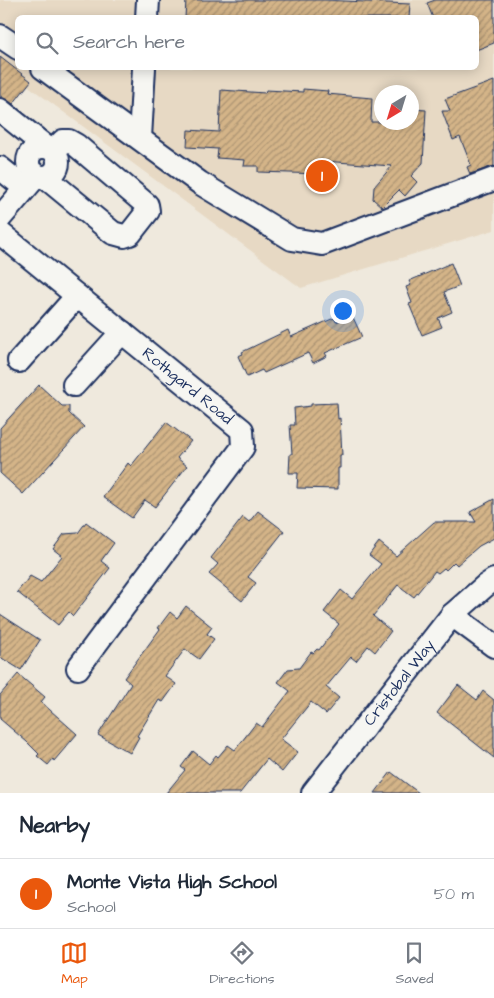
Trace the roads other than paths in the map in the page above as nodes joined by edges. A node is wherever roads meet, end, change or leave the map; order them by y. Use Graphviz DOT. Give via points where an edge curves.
graph roads {
  1 [pos="148,0"];
  2 [pos="147,15"];
  3 [pos="46,70"];
  4 [pos="144,70"];
  5 [pos="0,110"];
  6 [pos="140,138"];
  7 [pos="49,148"];
  8 [pos="0,168"];
  9 [pos="494,179"];
  10 [pos="36,180"];
  11 [pos="0,218"];
  12 [pos="0,233"];
  13 [pos="77,296"];
  14 [pos="122,332"];
  15 [pos="19,361"];
  16 [pos="74,385"];
  17 [pos="494,580"];
  18 [pos="452,615"];
  19 [pos="494,646"];
  20 [pos="78,668"];
  21 [pos="313,793"];
  1 -- 2 [label="street"];
  3 -- 6 [label="street"];
  4 -- 6 [label="street"];
  5 -- 7 [label="street"];
  6 -- 9 [label="street" via="200,182 292,239 322,244"];
  7 -- 10 [label="street" via="58,158 58,166 53,173"];
  7 -- 10 [label="street" via="63,141 76,145 141,200 148,211 130,234 113,233"];
  8 -- 10 [label="street"];
  10 -- 11 [label="street"];
  12 -- 13 [label="street, Rothgard Road"];
  13 -- 14 [label="street, Rothgard Road"];
  13 -- 15 [label="street"];
  14 -- 16 [label="street"];
  14 -- 20 [label="street, Rothgard Road" via="242,430 243,447"];
  17 -- 18 [label="street, Cristobal Way"];
  18 -- 19 [label="street"];
  18 -- 21 [label="street, Cristobal Way"];
}
